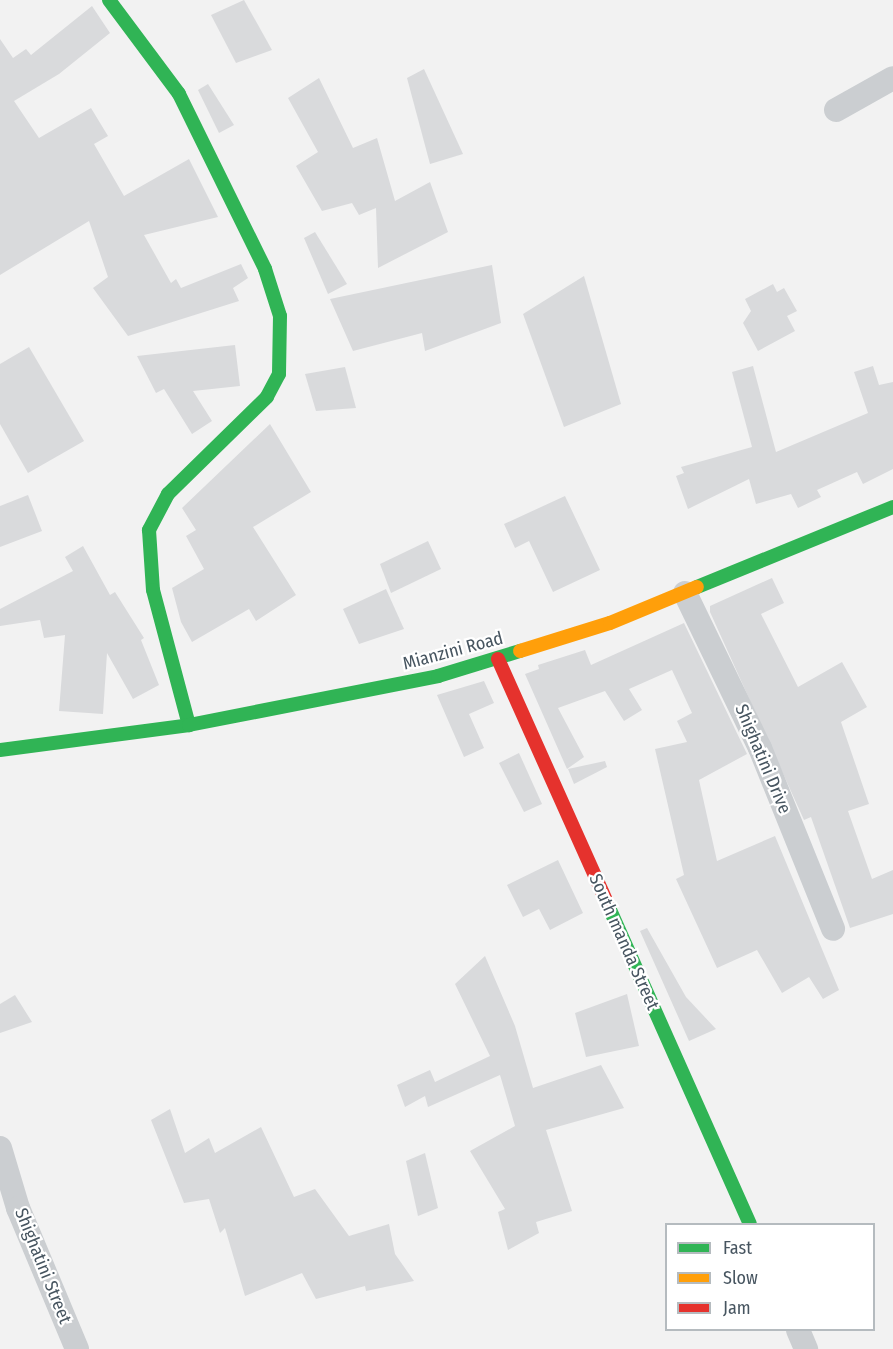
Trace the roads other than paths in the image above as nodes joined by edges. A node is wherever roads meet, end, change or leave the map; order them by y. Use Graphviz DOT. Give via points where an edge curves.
graph roads {
  1 [pos="109,0"];
  2 [pos="893,78"];
  3 [pos="836,110"];
  4 [pos="893,507"];
  5 [pos="685,593"];
  6 [pos="498,658"];
  7 [pos="189,725"];
  8 [pos="0,750"];
  9 [pos="833,928"];
  10 [pos="0,1148"];
  11 [pos="750,1223"];
  12 [pos="799,1331"];
  13 [pos="77,1349"];
  14 [pos="806,1349"];
  1 -- 7 [label="street" via="179,94 265,269 280,316 283,353 279,374 267,397 168,494 149,530 153,590"];
  2 -- 3 [label="street"];
  4 -- 5 [label="street, Mianzini Road"];
  5 -- 6 [label="street, Mianzini Road" via="610,623"];
  5 -- 9 [label="street, Shighatini Drive" via="756,739"];
  6 -- 7 [label="street, Mianzini Road" via="306,705"];
  6 -- 11 [label="street, South manda Street"];
  7 -- 8 [label="street, Mianzini Road"];
  10 -- 13 [label="street, Shighatini Street" via="18,1208"];
  12 -- 14 [label="street"];
}
